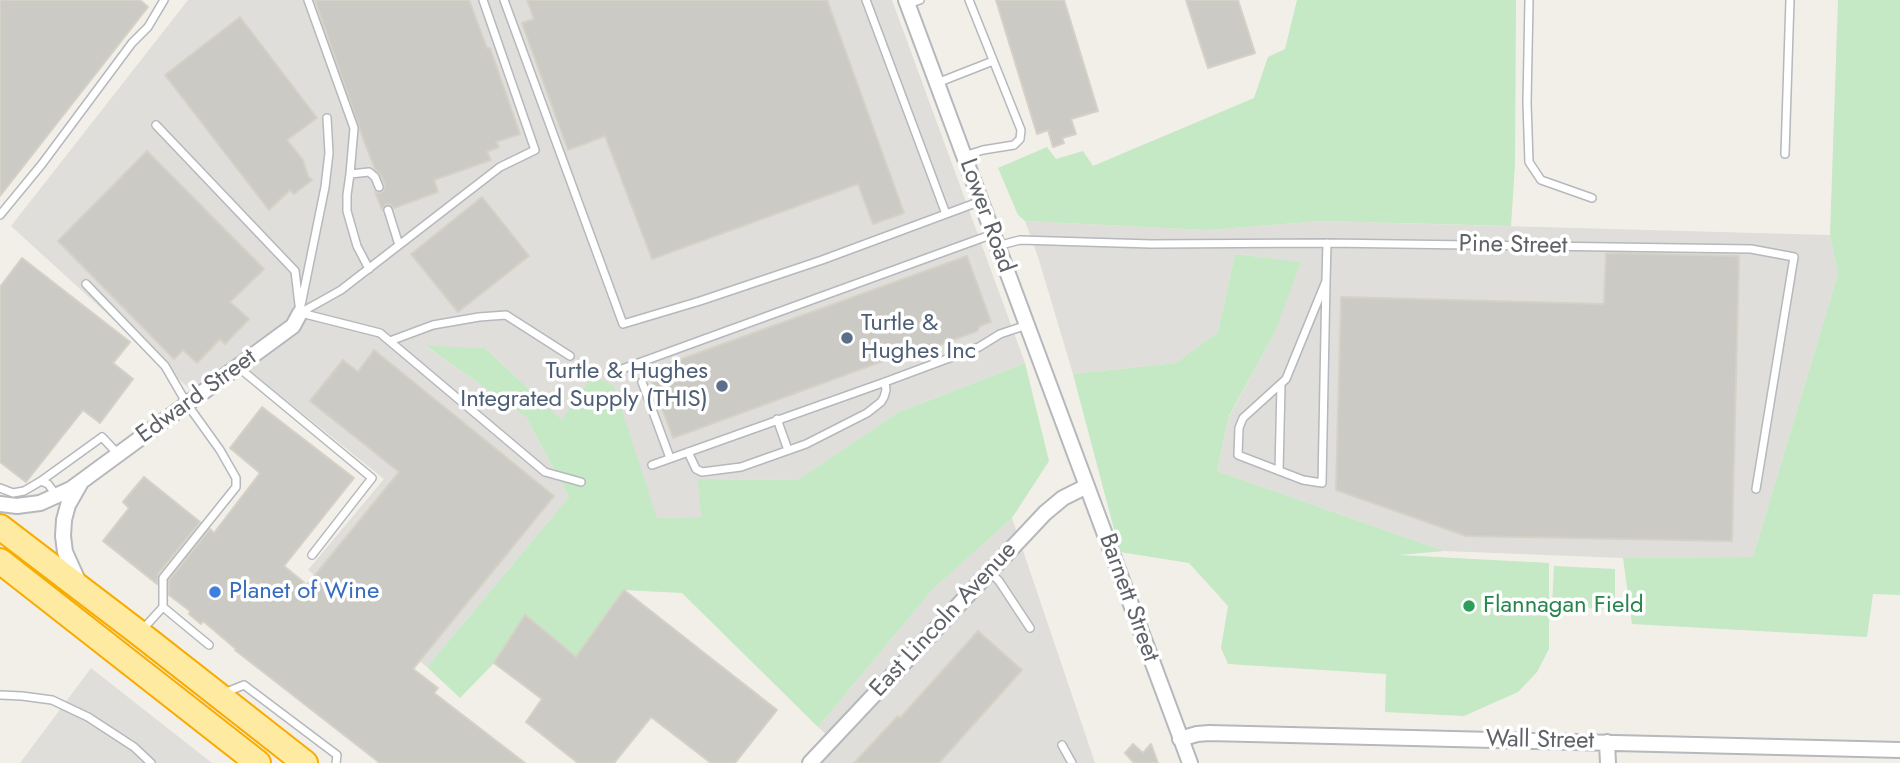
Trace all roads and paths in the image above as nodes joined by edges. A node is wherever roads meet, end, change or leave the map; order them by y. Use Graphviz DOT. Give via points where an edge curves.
graph roads {
  1 [pos="308,0"];
  2 [pos="483,0"];
  3 [pos="504,0"];
  4 [pos="866,0"];
  5 [pos="969,0"];
  6 [pos="1529,0"];
  7 [pos="1790,0"];
  8 [pos="162,2"];
  9 [pos="911,2"];
  10 [pos="993,61"];
  11 [pos="937,83"];
  12 [pos="327,118"];
  13 [pos="156,125"];
  14 [pos="1784,154"];
  15 [pos="964,156"];
  16 [pos="351,174"];
  17 [pos="379,187"];
  18 [pos="1592,198"];
  19 [pos="981,201"];
  20 [pos="388,210"];
  21 [pos="946,214"];
  22 [pos="0,215"];
  23 [pos="995,240"];
  24 [pos="1327,243"];
  25 [pos="400,245"];
  26 [pos="369,269"];
  27 [pos="1326,281"];
  28 [pos="86,284"];
  29 [pos="300,313"];
  30 [pos="1027,325"];
  31 [pos="390,341"];
  32 [pos="570,356"];
  33 [pos="237,367"];
  34 [pos="611,373"];
  35 [pos="642,382"];
  36 [pos="885,382"];
  37 [pos="1281,385"];
  38 [pos="187,404"];
  39 [pos="777,419"];
  40 [pos="1066,432"];
  41 [pos="788,450"];
  42 [pos="688,452"];
  43 [pos="118,454"];
  44 [pos="670,458"];
  45 [pos="652,464"];
  46 [pos="1279,471"];
  47 [pos="89,476"];
  48 [pos="41,481"];
  49 [pos="581,482"];
  50 [pos="1087,486"];
  51 [pos="0,488"];
  52 [pos="1756,489"];
  53 [pos="57,496"];
  54 [pos="0,505"];
  55 [pos="0,527"];
  56 [pos="312,555"];
  57 [pos="0,561"];
  58 [pos="990,572"];
  59 [pos="82,591"];
  60 [pos="163,607"];
  61 [pos="1030,628"];
  62 [pos="139,633"];
  63 [pos="209,645"];
  64 [pos="0,695"];
  65 [pos="219,695"];
  66 [pos="1181,739"];
  67 [pos="1607,742"];
  68 [pos="1062,746"];
  69 [pos="1900,750"];
  70 [pos="151,763"];
  71 [pos="258,763"];
  72 [pos="305,763"];
  73 [pos="336,763"];
  74 [pos="810,763"];
  75 [pos="1072,763"];
  76 [pos="1189,763"];
  77 [pos="1608,763"];
  1 -- 16 [label="lane" via="354,128"];
  2 -- 25 [label="lane" via="535,150 500,167"];
  3 -- 21 [label="lane" via="623,324 822,260"];
  4 -- 21 [label="lane"];
  5 -- 10 [label="lane"];
  6 -- 18 [label="lane" via="1530,162 1541,180"];
  7 -- 14 [label="lane"];
  8 -- 22 [label="lane" via="148,27"];
  9 -- 11 [label="street, Lower Road"];
  10 -- 11 [label="lane"];
  10 -- 15 [label="lane" via="1021,130 1020,139 1014,145"];
  11 -- 15 [label="street, Lower Road"];
  12 -- 29 [label="lane" via="325,187"];
  13 -- 29 [label="lane" via="295,271"];
  15 -- 19 [label="street, Lower Road"];
  16 -- 17 [label="lane" via="369,172"];
  16 -- 26 [label="lane" via="347,211"];
  19 -- 21 [label="lane"];
  19 -- 23 [label="street, Lower Road"];
  20 -- 25 [label="lane"];
  23 -- 24 [label="lane, Pine Street"];
  23 -- 30 [label="street, Lower Road"];
  23 -- 34 [label="lane, Pine Street"];
  24 -- 27 [label="lane"];
  24 -- 52 [label="lane, Pine Street" via="1751,249 1794,257"];
  25 -- 26 [label="lane"];
  26 -- 29 [label="lane"];
  27 -- 37 [label="lane"];
  27 -- 46 [label="lane" via="1322,483"];
  28 -- 38 [label="lane" via="166,366"];
  29 -- 31 [label="lane" via="380,333"];
  29 -- 33 [label="street, Edward Street" via="293,326"];
  30 -- 36 [label="lane"];
  30 -- 40 [label="street, Lower Road"];
  31 -- 32 [label="lane" via="433,325 506,315"];
  31 -- 49 [label="lane" via="545,472"];
  33 -- 38 [label="street, Edward Street"];
  33 -- 56 [label="lane" via="372,478"];
  35 -- 44 [label="lane"];
  36 -- 39 [label="lane"];
  36 -- 41 [label="lane" via="884,397 875,408"];
  37 -- 46 [label="lane"];
  37 -- 46 [label="lane" via="1243,418 1238,455"];
  38 -- 43 [label="street, Edward Street"];
  38 -- 60 [label="lane" via="220,450 236,478 236,487 163,578"];
  39 -- 41 [label="lane"];
  39 -- 42 [label="lane"];
  40 -- 50 [label="street, Barnett Street"];
  41 -- 42 [label="lane" via="741,467 702,472"];
  42 -- 44 [label="lane"];
  43 -- 47 [label="street, Edward Street"];
  43 -- 48 [label="lane" via="102,437"];
  44 -- 45 [label="lane"];
  47 -- 53 [label="street, Edward Street"];
  47 -- 59 [label="street, Edward Street" via="71,498 63,536"];
  48 -- 51 [label="lane" via="13,493"];
  48 -- 53 [label="lane"];
  50 -- 58 [label="street, East Lincoln Avenue" via="1045,513"];
  50 -- 66 [label="street, Barnett Street"];
  53 -- 54 [label="street, Edward Street" via="40,503"];
  55 -- 59 [label="highway"];
  57 -- 71 [label="highway"];
  58 -- 61 [label="lane"];
  58 -- 74 [label="street, East Lincoln Avenue"];
  59 -- 62 [label="highway"];
  60 -- 62 [label="lane"];
  60 -- 63 [label="lane"];
  62 -- 65 [label="highway"];
  64 -- 70 [label="lane" via="52,700 88,717"];
  65 -- 72 [label="highway"];
  65 -- 73 [label="lane" via="244,685 337,755"];
  66 -- 67 [label="street, Wall Street" via="1209,733"];
  66 -- 76 [label="street, Barnett Street"];
  67 -- 69 [label="street, Wall Street"];
  67 -- 77 [label="street"];
  68 -- 75 [label="lane"];
}
